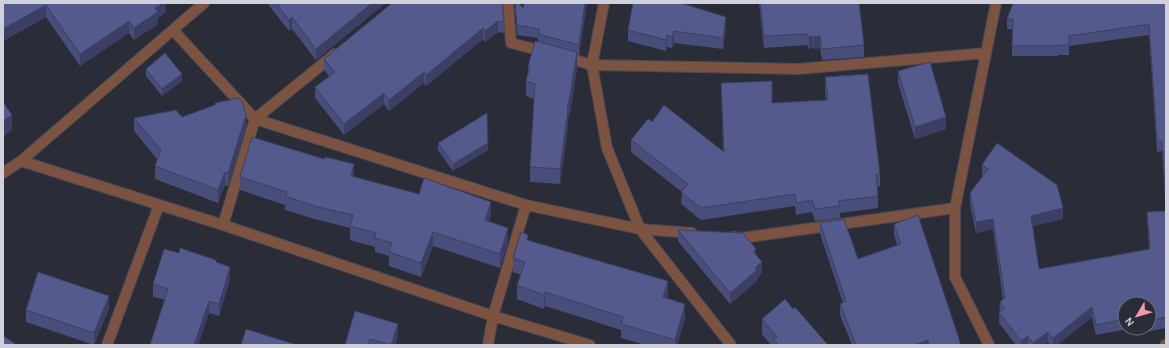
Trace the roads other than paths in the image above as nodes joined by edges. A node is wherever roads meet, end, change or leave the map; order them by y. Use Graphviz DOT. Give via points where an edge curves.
graph roads {
  1 [pos="204,3"];
  2 [pos="508,3"];
  3 [pos="604,3"];
  4 [pos="996,3"];
  5 [pos="173,30"];
  6 [pos="341,49"];
  7 [pos="986,54"];
  8 [pos="592,65"];
  9 [pos="255,120"];
  10 [pos="21,161"];
  11 [pos="3,173"];
  12 [pos="526,204"];
  13 [pos="159,205"];
  14 [pos="955,208"];
  15 [pos="223,225"];
  16 [pos="640,229"];
  17 [pos="703,234"];
  18 [pos="726,236"];
  19 [pos="493,316"];
  20 [pos="107,345"];
  21 [pos="488,345"];
  22 [pos="590,345"];
  23 [pos="731,345"];
  24 [pos="990,345"];
  1 -- 5 [label="street"];
  2 -- 8 [label="street" via="511,43"];
  3 -- 8 [label="street"];
  4 -- 7 [label="street"];
  5 -- 9 [label="street"];
  5 -- 10 [label="street"];
  6 -- 9 [label="street"];
  7 -- 8 [label="street" via="798,69"];
  7 -- 14 [label="street"];
  8 -- 16 [label="street" via="607,148"];
  9 -- 12 [label="street"];
  9 -- 15 [label="street"];
  10 -- 11 [label="street"];
  10 -- 13 [label="street"];
  12 -- 16 [label="street"];
  12 -- 19 [label="street"];
  13 -- 15 [label="street"];
  13 -- 20 [label="street"];
  14 -- 18 [label="street" via="742,238"];
  14 -- 24 [label="street" via="955,277"];
  15 -- 19 [label="street"];
  16 -- 17 [label="street"];
  16 -- 23 [label="street"];
  19 -- 21 [label="street"];
  19 -- 22 [label="street"];
}
